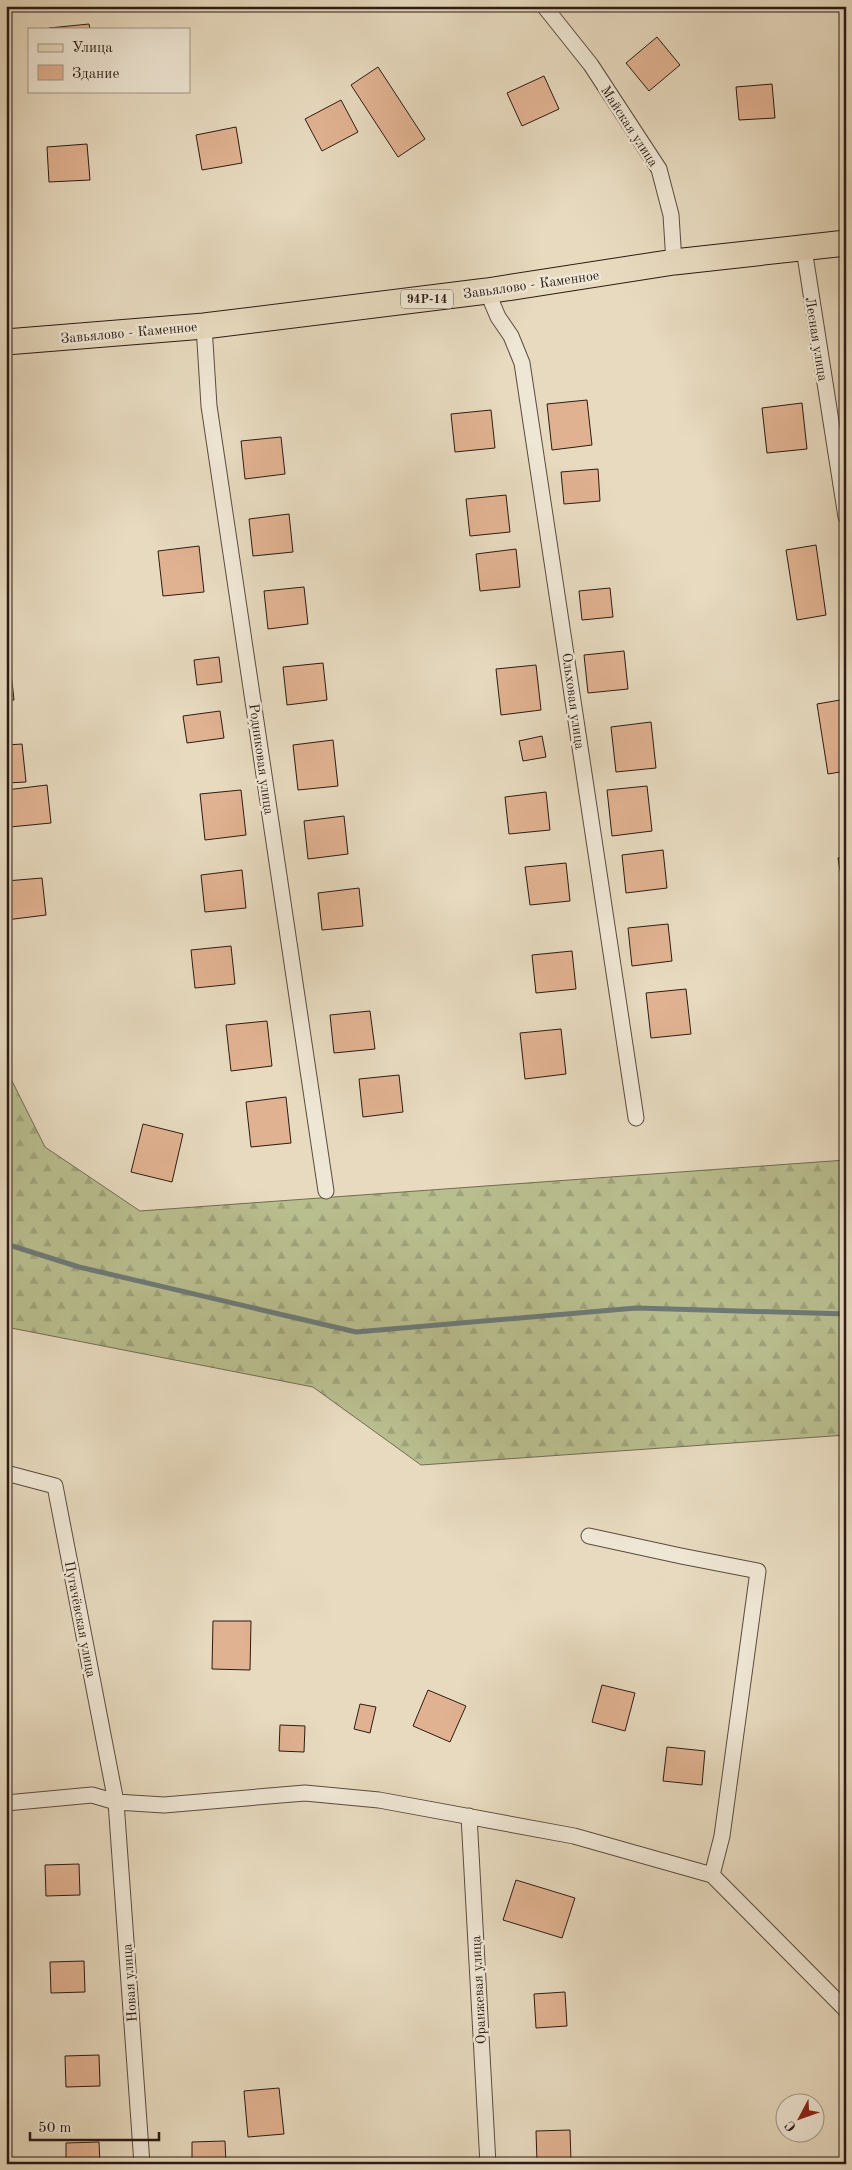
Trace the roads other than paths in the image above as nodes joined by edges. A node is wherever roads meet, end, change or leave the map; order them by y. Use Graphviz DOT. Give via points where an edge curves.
graph roads {
  1 [pos="552,9"];
  2 [pos="846,243"];
  3 [pos="804,249"];
  4 [pos="674,262"];
  5 [pos="487,291"];
  6 [pos="204,326"];
  7 [pos="6,342"];
  8 [pos="846,517"];
  9 [pos="636,1118"];
  10 [pos="326,1192"];
  11 [pos="6,1473"];
  12 [pos="589,1536"];
  13 [pos="116,1802"];
  14 [pos="6,1803"];
  15 [pos="469,1816"];
  16 [pos="712,1875"];
  17 [pos="846,2010"];
  18 [pos="142,2164"];
  19 [pos="488,2164"];
  1 -- 4 [label="street, Майская улица" via="659,169 671,215"];
  2 -- 3 [label="main road, Завьялово - Каменное / 94Р-14"];
  3 -- 4 [label="main road, Завьялово - Каменное / 94Р-14"];
  3 -- 8 [label="street, Лесная улица"];
  4 -- 5 [label="main road, Завьялово - Каменное / 94Р-14"];
  5 -- 6 [label="main road, Завьялово - Каменное / 94Р-14"];
  5 -- 9 [label="street, Ольховая улица" via="522,363"];
  6 -- 7 [label="main road, Завьялово - Каменное / 94Р-14"];
  6 -- 10 [label="street, Родниковая улица" via="209,406"];
  11 -- 13 [label="street, Пугачёвская улица" via="55,1486"];
  12 -- 16 [label="street" via="758,1571 722,1836"];
  13 -- 14 [label="street" via="92,1796"];
  13 -- 15 [label="street" via="164,1805 306,1793 379,1800"];
  13 -- 18 [label="street, Новая улица"];
  15 -- 16 [label="street" via="574,1836"];
  15 -- 19 [label="street, Оранжевая улица"];
  16 -- 17 [label="street"];
}
